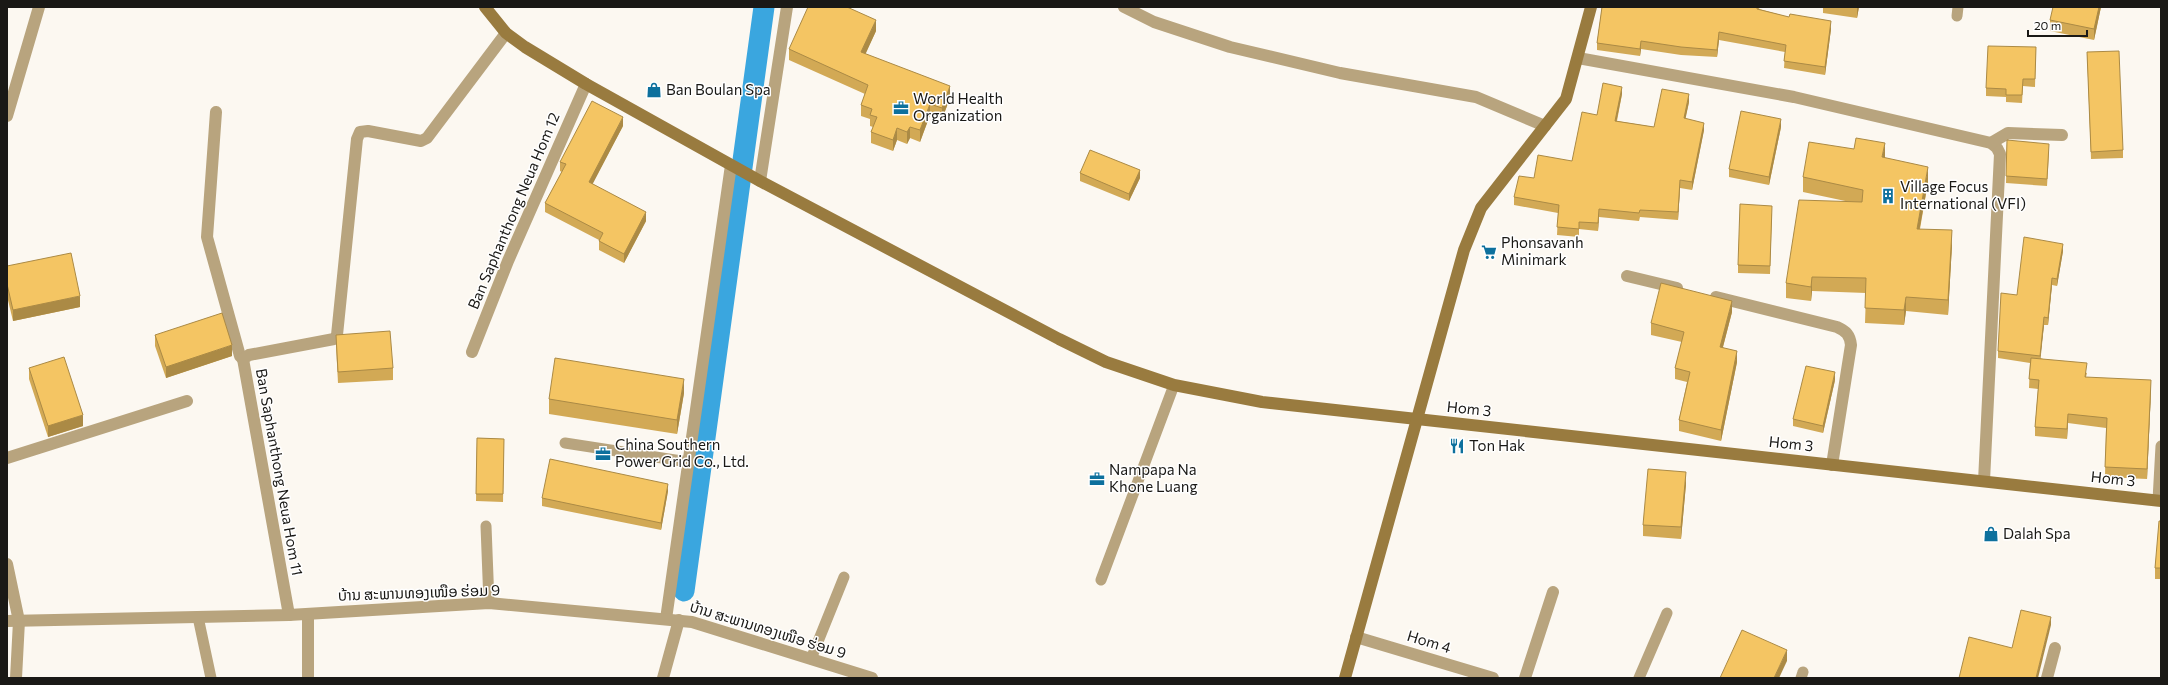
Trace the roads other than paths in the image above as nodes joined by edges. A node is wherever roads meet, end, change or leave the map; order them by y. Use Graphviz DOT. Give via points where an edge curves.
graph roads {
  1 [pos="39,7"];
  2 [pos="486,7"];
  3 [pos="787,7"];
  4 [pos="1124,7"];
  5 [pos="1591,7"];
  6 [pos="506,33"];
  7 [pos="1578,58"];
  8 [pos="586,84"];
  9 [pos="216,112"];
  10 [pos="7,116"];
  11 [pos="1545,126"];
  12 [pos="2062,135"];
  13 [pos="1991,143"];
  14 [pos="731,165"];
  15 [pos="760,181"];
  16 [pos="1627,276"];
  17 [pos="1690,291"];
  18 [pos="1705,294"];
  19 [pos="472,352"];
  20 [pos="243,359"];
  21 [pos="1174,385"];
  22 [pos="187,401"];
  23 [pos="1417,419"];
  24 [pos="565,443"];
  25 [pos="2161,446"];
  26 [pos="7,458"];
  27 [pos="688,462"];
  28 [pos="1832,465"];
  29 [pos="1984,481"];
  30 [pos="2159,500"];
  31 [pos="486,526"];
  32 [pos="7,564"];
  33 [pos="844,577"];
  34 [pos="1101,580"];
  35 [pos="1554,592"];
  36 [pos="489,603"];
  37 [pos="1667,613"];
  38 [pos="308,614"];
  39 [pos="289,615"];
  40 [pos="198,617"];
  41 [pos="666,619"];
  42 [pos="19,620"];
  43 [pos="679,620"];
  44 [pos="7,621"];
  45 [pos="1356,637"];
  46 [pos="2055,648"];
  47 [pos="811,659"];
  48 [pos="16,678"];
  49 [pos="211,678"];
  50 [pos="308,678"];
  51 [pos="663,678"];
  52 [pos="872,678"];
  53 [pos="1345,678"];
  54 [pos="1493,678"];
  55 [pos="1525,678"];
  56 [pos="1639,678"];
  57 [pos="2047,678"];
  1 -- 10 [label="street"];
  2 -- 6 [label="street, Hom 3"];
  3 -- 15 [label="street"];
  4 -- 11 [label="street" via="1154,22 1230,47 1340,73 1476,97"];
  5 -- 7 [label="street"];
  6 -- 8 [label="street, Hom 3"];
  6 -- 20 [label="street, Ban Saphanthong Neua Hom 11" via="427,138 421,141 368,131 360,132 357,139 337,335 334,339 249,355"];
  7 -- 11 [label="street" via="1566,99"];
  7 -- 13 [label="street" via="1794,97"];
  8 -- 14 [label="street, Hom 3"];
  8 -- 19 [label="street, Ban Saphanthong Neua Hom 12" via="508,261"];
  9 -- 20 [label="street" via="207,237 240,356"];
  11 -- 23 [label="street" via="1480,208 1464,250"];
  12 -- 13 [label="street" via="2008,133"];
  13 -- 29 [label="street" via="2000,154"];
  14 -- 15 [label="street, Hom 3"];
  14 -- 27 [label="street"];
  15 -- 21 [label="street, Hom 3" via="1106,362"];
  16 -- 17 [label="street"];
  18 -- 28 [label="street" via="1837,327 1850,337 1851,345"];
  20 -- 39 [label="street, Ban Saphanthong Neua Hom 11"];
  21 -- 23 [label="street, Hom 3" via="1262,402"];
  21 -- 34 [label="lane"];
  22 -- 26 [label="street"];
  23 -- 28 [label="street, Hom 3"];
  23 -- 45 [label="street"];
  24 -- 27 [label="lane"];
  25 -- 30 [label="lane"];
  27 -- 41 [label="street"];
  28 -- 29 [label="street, Hom 3"];
  29 -- 30 [label="street, Hom 3"];
  31 -- 36 [label="lane"];
  32 -- 42 [label="street"];
  33 -- 47 [label="lane"];
  35 -- 55 [label="street"];
  36 -- 38 [label="street, ບ້ານ ສະພານທອງເໜືອ ຮ່ອມ 9"];
  36 -- 41 [label="street, ບ້ານ ສະພານທອງເໜືອ ຮ່ອມ 9"];
  37 -- 56 [label="lane"];
  38 -- 39 [label="street, ບ້ານ ສະພານທອງເໜືອ ຮ່ອມ 9"];
  38 -- 50 [label="street"];
  39 -- 40 [label="street, ບ້ານ ສະພານທອງເໜືອ ຮ່ອມ 9"];
  40 -- 42 [label="street, ບ້ານ ສະພານທອງເໜືອ ຮ່ອມ 9"];
  40 -- 49 [label="lane"];
  41 -- 43 [label="street, ບ້ານ ສະພານທອງເໜືອ ຮ່ອມ 9"];
  42 -- 44 [label="street, ບ້ານ ສະພານທອງເໜືອ ຮ່ອມ 9"];
  42 -- 48 [label="street"];
  43 -- 47 [label="street, ບ້ານ ສະພານທອງເໜືອ ຮ່ອມ 9"];
  43 -- 51 [label="street"];
  45 -- 53 [label="street"];
  45 -- 54 [label="street, Hom 4"];
  46 -- 57 [label="street"];
  47 -- 52 [label="street, ບ້ານ ສະພານທອງເໜືອ ຮ່ອມ 9"];
}
